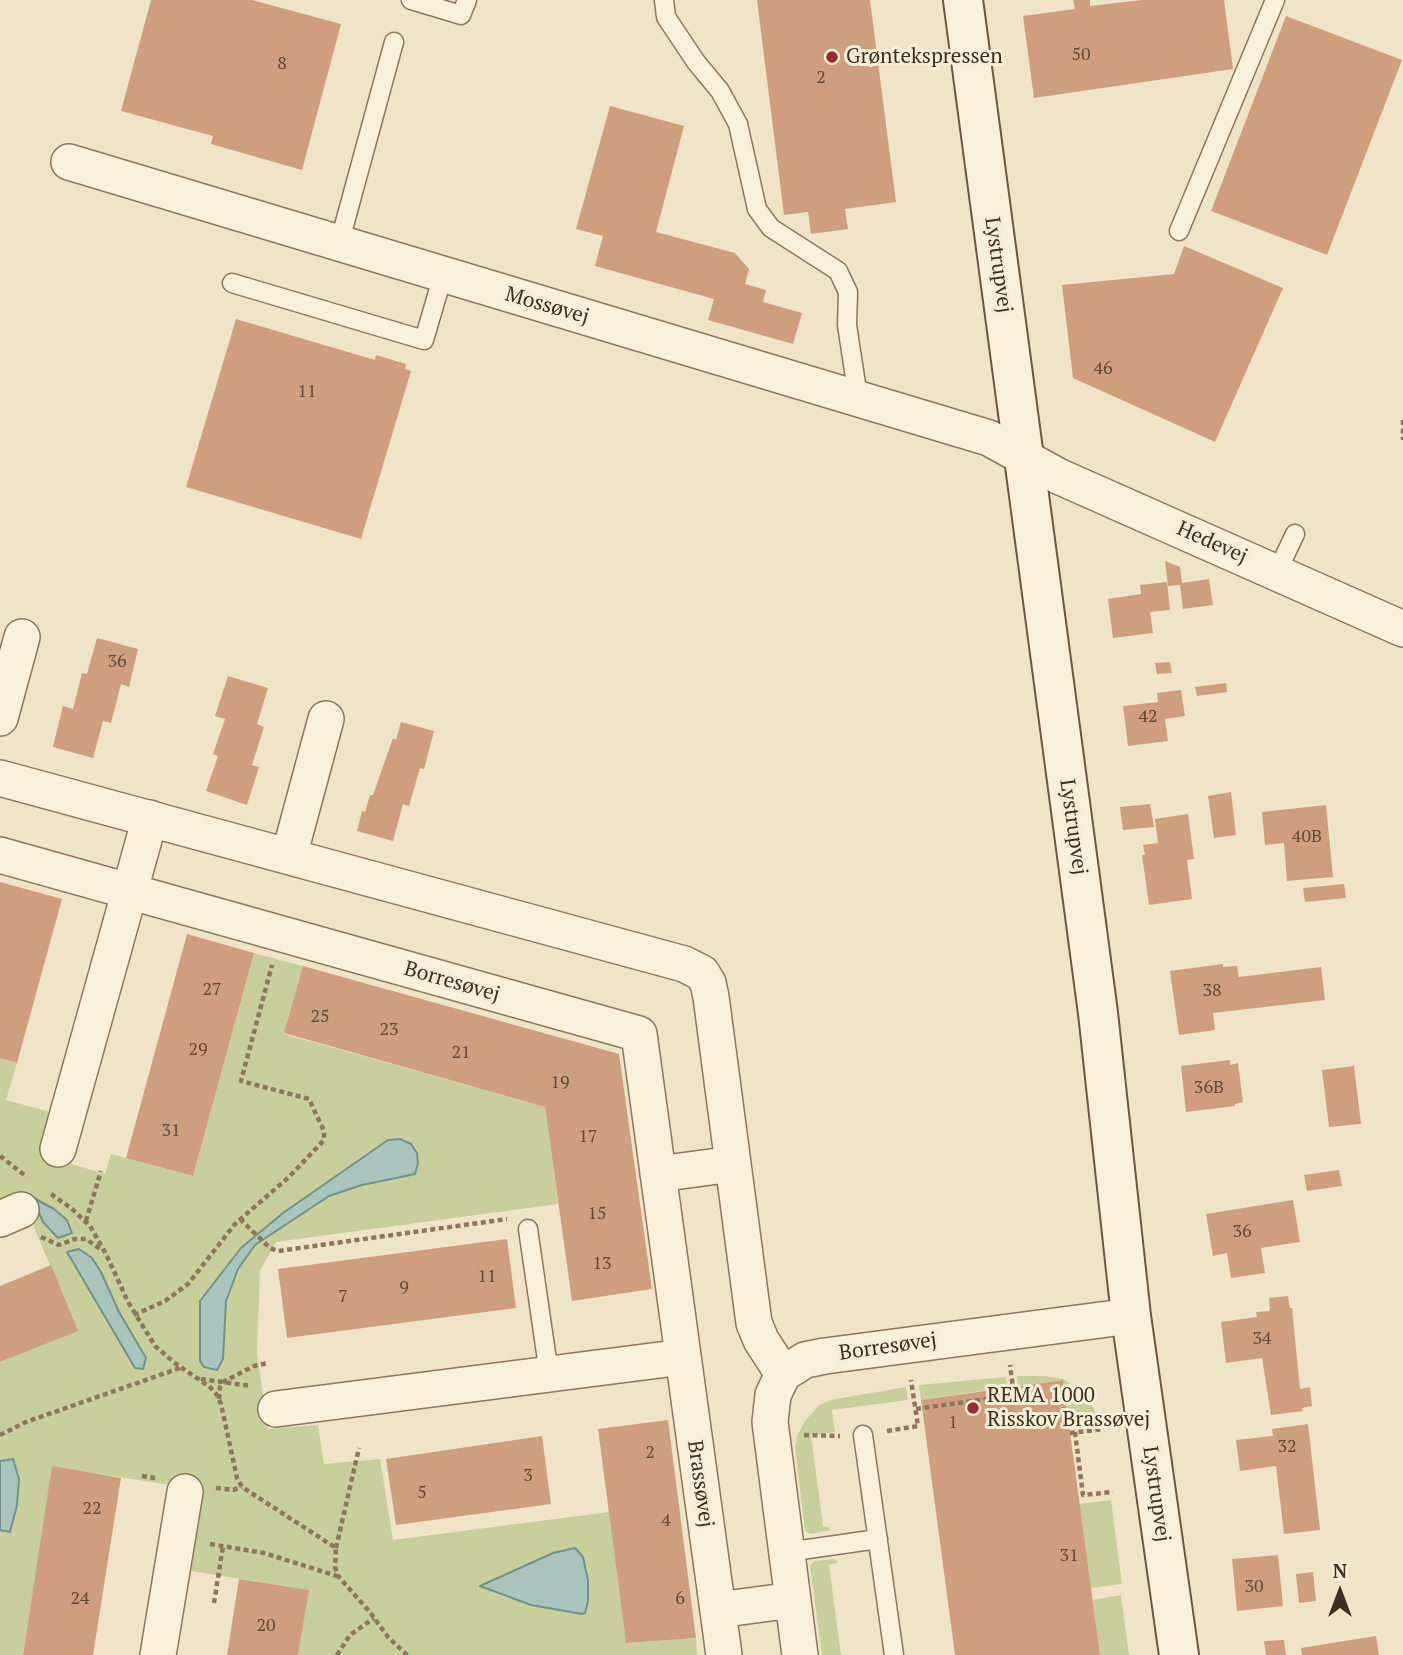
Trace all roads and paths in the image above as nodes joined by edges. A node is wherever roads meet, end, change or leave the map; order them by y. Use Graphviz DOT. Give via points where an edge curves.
graph roads {
  1 [pos="411,0"];
  2 [pos="467,0"];
  3 [pos="664,0"];
  4 [pos="963,0"];
  5 [pos="1275,0"];
  6 [pos="394,41"];
  7 [pos="69,162"];
  8 [pos="1179,231"];
  9 [pos="339,244"];
  10 [pos="443,275"];
  11 [pos="232,283"];
  12 [pos="858,397"];
  13 [pos="1403,420"];
  14 [pos="1403,440"];
  15 [pos="1023,454"];
  16 [pos="1295,534"];
  17 [pos="1277,572"];
  18 [pos="1403,629"];
  19 [pos="22,636"];
  20 [pos="0,718"];
  21 [pos="326,719"];
  22 [pos="0,778"];
  23 [pos="150,818"];
  24 [pos="0,855"];
  25 [pos="289,856"];
  26 [pos="130,891"];
  27 [pos="281,933"];
  28 [pos="58,1149"];
  29 [pos="0,1156"];
  30 [pos="733,1164"];
  31 [pos="101,1171"];
  32 [pos="658,1174"];
  33 [pos="20,1203"];
  34 [pos="240,1219"];
  35 [pos="88,1224"];
  36 [pos="528,1229"];
  37 [pos="80,1239"];
  38 [pos="106,1254"];
  39 [pos="134,1314"];
  40 [pos="1131,1316"];
  41 [pos="908,1344"];
  42 [pos="683,1357"];
  43 [pos="268,1363"];
  44 [pos="181,1367"];
  45 [pos="549,1374"];
  46 [pos="783,1374"];
  47 [pos="198,1378"];
  48 [pos="225,1381"];
  49 [pos="1014,1395"];
  50 [pos="219,1400"];
  51 [pos="276,1409"];
  52 [pos="916,1409"];
  53 [pos="1104,1429"];
  54 [pos="771,1431"];
  55 [pos="0,1435"];
  56 [pos="863,1435"];
  57 [pos="359,1448"];
  58 [pos="185,1492"];
  59 [pos="1113,1492"];
  60 [pos="878,1539"];
  61 [pos="177,1541"];
  62 [pos="223,1546"];
  63 [pos="336,1548"];
  64 [pos="787,1552"];
  65 [pos="338,1576"];
  66 [pos="793,1600"];
  67 [pos="214,1603"];
  68 [pos="718,1610"];
  69 [pos="374,1618"];
  70 [pos="158,1655"];
  71 [pos="337,1655"];
  72 [pos="407,1655"];
  73 [pos="724,1655"];
  74 [pos="800,1655"];
  75 [pos="894,1655"];
  76 [pos="1179,1655"];
  1 -- 2 [label="lane" via="461,15"];
  3 -- 12 [label="lane" via="666,17 720,90 738,124 757,209 771,228 838,271 848,292 847,325"];
  4 -- 15 [label="street, Lystrupvej"];
  5 -- 8 [label="lane"];
  6 -- 9 [label="lane"];
  7 -- 9 [label="street, Mossøvej"];
  9 -- 10 [label="street, Mossøvej"];
  10 -- 11 [label="lane" via="424,340"];
  10 -- 12 [label="street, Mossøvej"];
  12 -- 15 [label="street, Mossøvej" via="989,438"];
  13 -- 14 [label="path"];
  15 -- 17 [label="street, Hedevej" via="1058,476"];
  15 -- 40 [label="street, Lystrupvej" via="1098,1013"];
  16 -- 17 [label="lane"];
  17 -- 18 [label="street, Hedevej"];
  19 -- 20 [label="street"];
  21 -- 25 [label="street"];
  22 -- 23 [label="street"];
  23 -- 25 [label="street"];
  23 -- 26 [label="street"];
  24 -- 26 [label="street, Borresøvej"];
  25 -- 30 [label="street" via="698,969 709,988"];
  26 -- 27 [label="street, Borresøvej"];
  26 -- 28 [label="street"];
  27 -- 32 [label="street, Borresøvej" via="639,1034"];
  27 -- 34 [label="path" via="241,1081 309,1098 324,1137 289,1177"];
  29 -- 33 [label="path"];
  30 -- 32 [label="street"];
  30 -- 46 [label="street" via="754,1323"];
  31 -- 35 [label="path"];
  32 -- 42 [label="street, Borresøvej"];
  33 -- 35 [label="path"];
  33 -- 37 [label="path" via="20,1231 59,1245"];
  34 -- 36 [label="path" via="278,1251 511,1219 522,1221"];
  34 -- 39 [label="path" via="188,1284 165,1301"];
  35 -- 37 [label="path"];
  35 -- 38 [label="path"];
  36 -- 45 [label="lane"];
  37 -- 38 [label="path"];
  38 -- 39 [label="path"];
  39 -- 44 [label="path" via="160,1351"];
  40 -- 41 [label="street, Borresøvej"];
  40 -- 76 [label="street, Lystrupvej"];
  41 -- 46 [label="street, Borresøvej" via="805,1360"];
  41 -- 52 [label="path"];
  42 -- 45 [label="street"];
  42 -- 68 [label="street, Brassøvej"];
  43 -- 48 [label="path"];
  44 -- 47 [label="path"];
  44 -- 55 [label="path"];
  45 -- 51 [label="street"];
  46 -- 54 [label="street" via="773,1395"];
  47 -- 48 [label="path"];
  47 -- 50 [label="path"];
  48 -- 50 [label="path"];
  49 -- 52 [label="path"];
  50 -- 63 [label="path" via="242,1487"];
  52 -- 56 [label="path" via="921,1426"];
  53 -- 59 [label="path" via="1073,1432 1083,1495"];
  54 -- 56 [label="path"];
  54 -- 64 [label="street"];
  56 -- 60 [label="lane"];
  57 -- 63 [label="path"];
  58 -- 61 [label="street"];
  60 -- 64 [label="lane"];
  60 -- 75 [label="lane"];
  61 -- 62 [label="path"];
  61 -- 70 [label="street"];
  62 -- 65 [label="path" via="264,1553"];
  62 -- 67 [label="path"];
  63 -- 65 [label="path"];
  64 -- 66 [label="street"];
  65 -- 69 [label="path"];
  66 -- 68 [label="street"];
  66 -- 74 [label="street"];
  68 -- 73 [label="street, Brassøvej"];
  69 -- 71 [label="path" via="350,1635"];
  69 -- 72 [label="path"];
}
